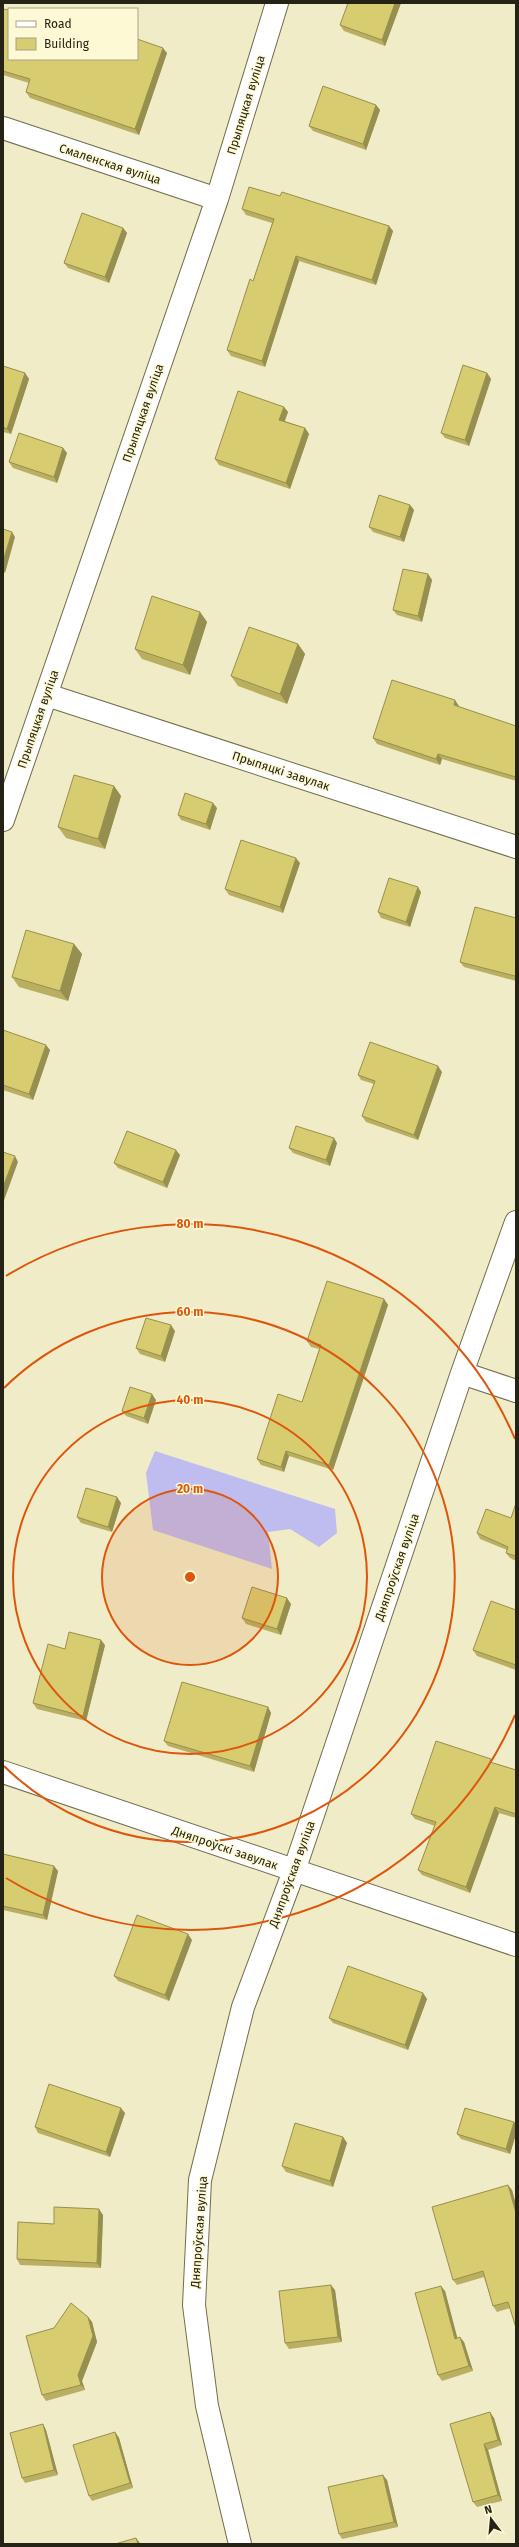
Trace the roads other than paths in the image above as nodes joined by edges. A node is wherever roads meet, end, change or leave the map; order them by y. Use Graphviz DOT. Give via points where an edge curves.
graph roads {
  1 [pos="277,3"];
  2 [pos="3,128"];
  3 [pos="217,199"];
  4 [pos="47,695"];
  5 [pos="3,820"];
  6 [pos="516,848"];
  7 [pos="516,1222"];
  8 [pos="462,1373"];
  9 [pos="516,1391"];
  10 [pos="3,1772"];
  11 [pos="294,1871"];
  12 [pos="516,1945"];
  13 [pos="240,2544"];
  1 -- 3 [label="street, Прыпяцкая вуліца"];
  2 -- 3 [label="street, Смаленская вуліца"];
  3 -- 4 [label="street, Прыпяцкая вуліца"];
  4 -- 5 [label="street, Прыпяцкая вуліца"];
  4 -- 6 [label="street, Прыпяцкі завулак"];
  7 -- 8 [label="street, Дняпроўская вуліца"];
  8 -- 9 [label="street"];
  8 -- 11 [label="street, Дняпроўская вуліца"];
  10 -- 11 [label="street, Дняпроўскі завулак"];
  11 -- 12 [label="street, Дняпроўскі завулак"];
  11 -- 13 [label="street, Дняпроўская вуліца" via="243,2006 200,2180 194,2305 207,2406"];
}
